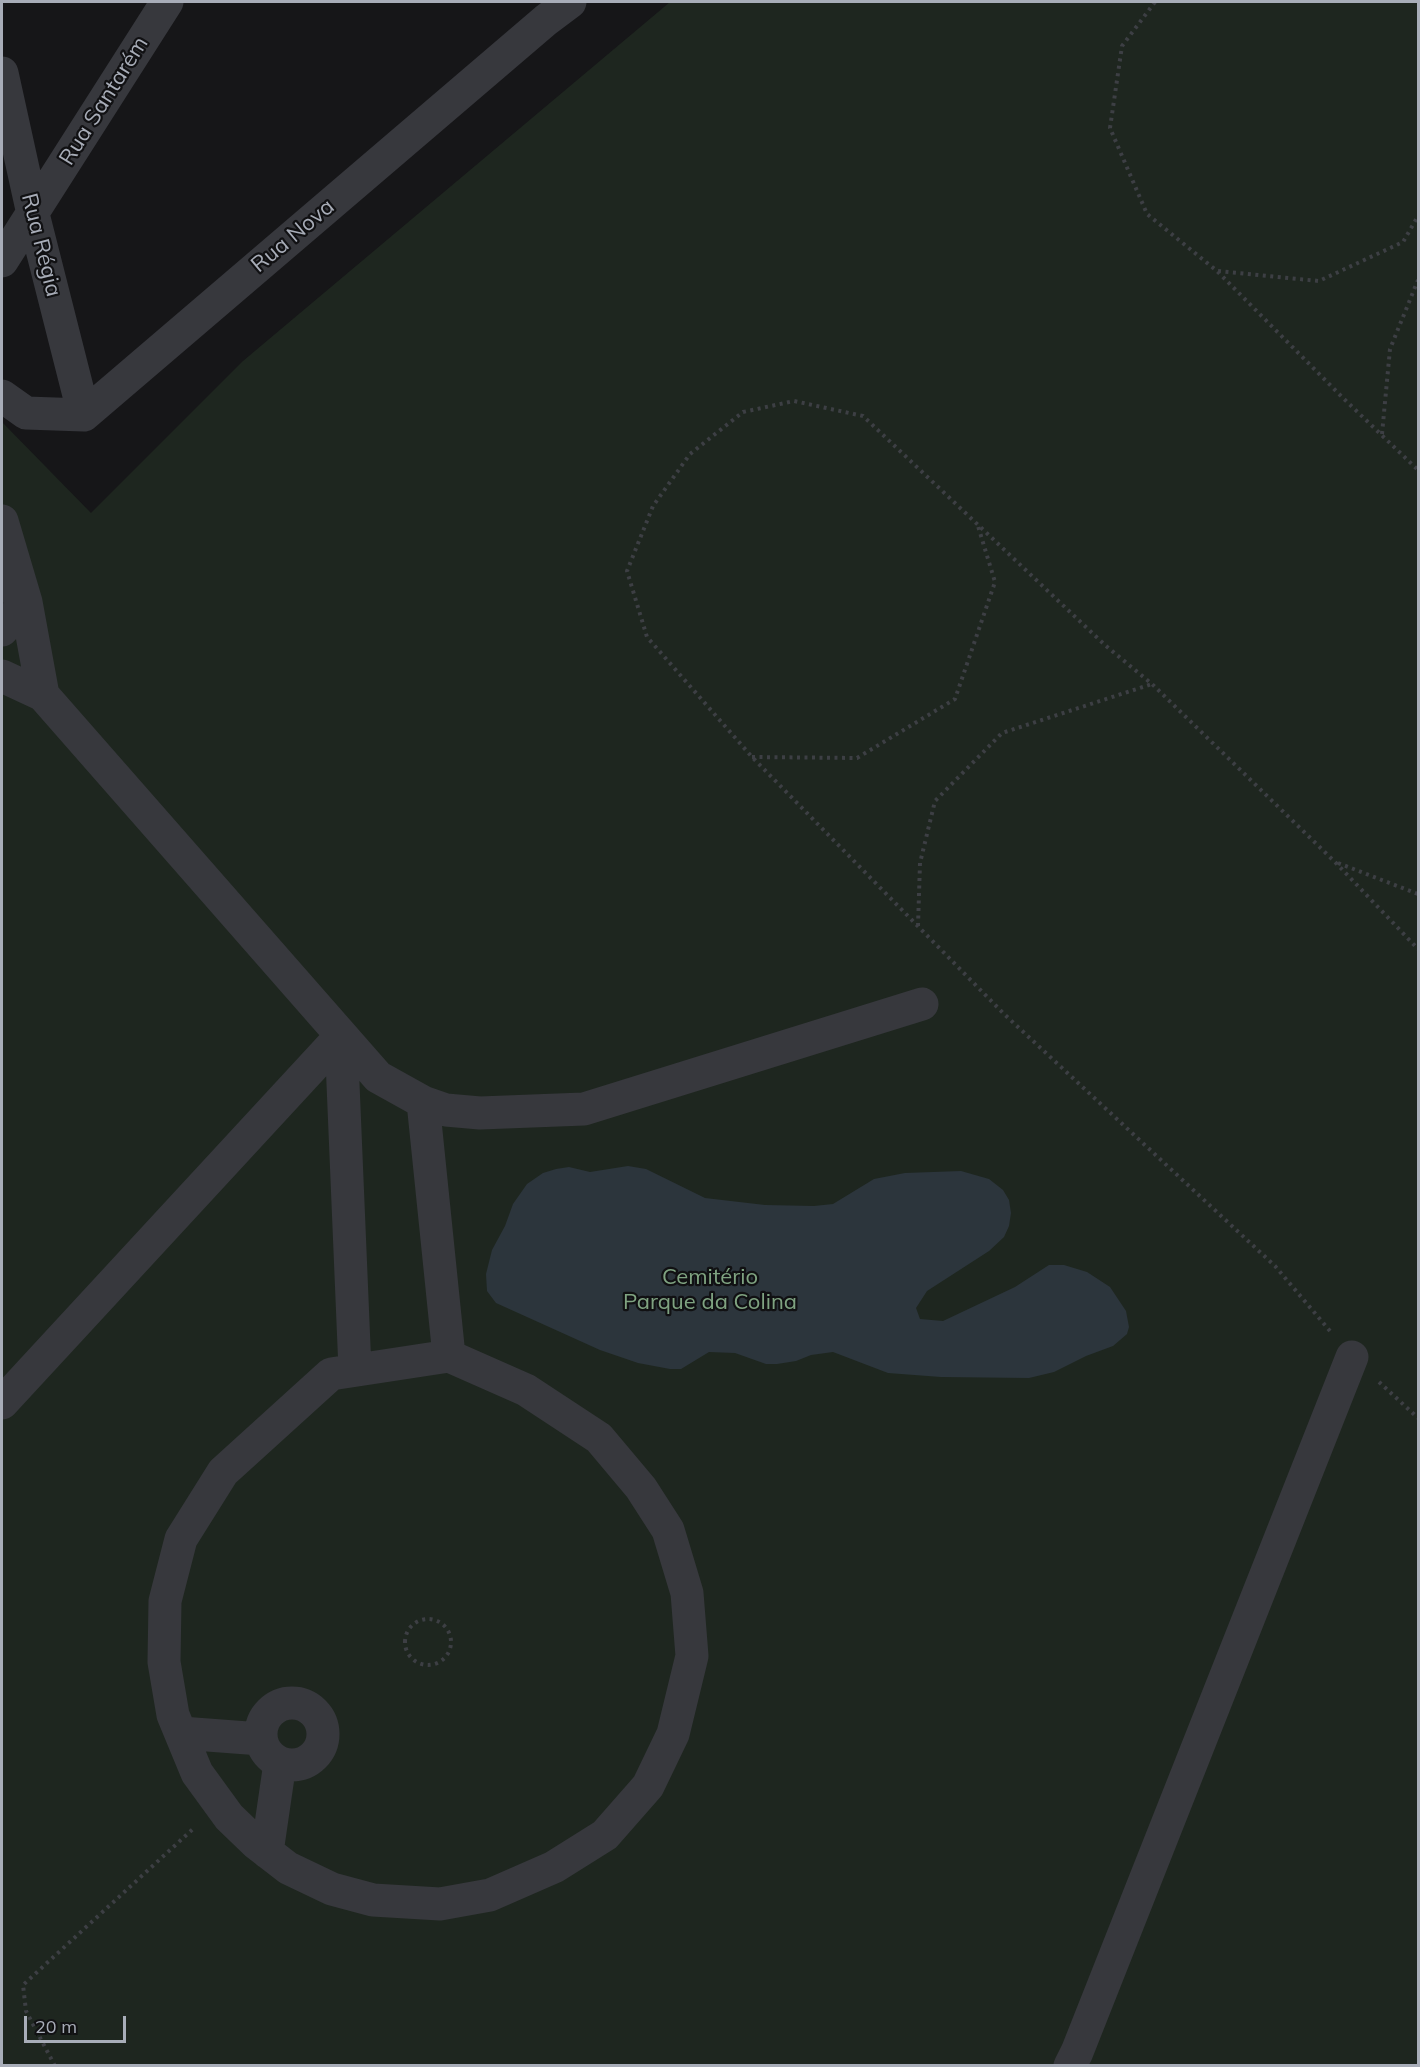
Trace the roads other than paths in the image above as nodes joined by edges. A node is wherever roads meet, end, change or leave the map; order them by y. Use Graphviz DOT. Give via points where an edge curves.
graph roads {
  1 [pos="167,2"];
  2 [pos="549,8"];
  3 [pos="2,73"];
  4 [pos="33,214"];
  5 [pos="2,261"];
  6 [pos="2,396"];
  7 [pos="84,415"];
  8 [pos="2,521"];
  9 [pos="8,587"];
  10 [pos="2,630"];
  11 [pos="2,676"];
  12 [pos="44,695"];
  13 [pos="922,1004"];
  14 [pos="341,1036"];
  15 [pos="423,1102"];
  16 [pos="449,1356"];
  17 [pos="1352,1357"];
  18 [pos="355,1370"];
  19 [pos="2,1403"];
  20 [pos="181,1733"];
  21 [pos="267,1852"];
  22 [pos="1070,2066"];
  1 -- 4 [label="street, Rua Santarém"];
  2 -- 7 [label="street, Rua Nova"];
  3 -- 4 [label="street, Rua Régia"];
  4 -- 5 [label="street, Rua Santarém"];
  4 -- 7 [label="street, Rua Régia"];
  6 -- 7 [label="street" via="27,413"];
  8 -- 9 [label="street"];
  9 -- 10 [label="street"];
  9 -- 12 [label="street"];
  11 -- 12 [label="street"];
  12 -- 14 [label="street"];
  13 -- 15 [label="street" via="584,1109 480,1113 446,1110"];
  14 -- 15 [label="street" via="378,1077"];
  14 -- 18 [label="street"];
  14 -- 19 [label="street"];
  15 -- 16 [label="street"];
  16 -- 18 [label="street"];
  16 -- 21 [label="street" via="526,1390 599,1438 641,1488 668,1530 687,1593 692,1656 673,1734 648,1786 605,1835 554,1867 490,1895 440,1904 373,1900 332,1889 288,1868"];
  17 -- 22 [label="street"];
  18 -- 20 [label="street" via="331,1374 223,1472 181,1539 165,1600 164,1662 173,1715"];
  20 -- 21 [label="street" via="197,1773 229,1817"];
  20 -- 21 [label="street" via="270,1751"];
}
